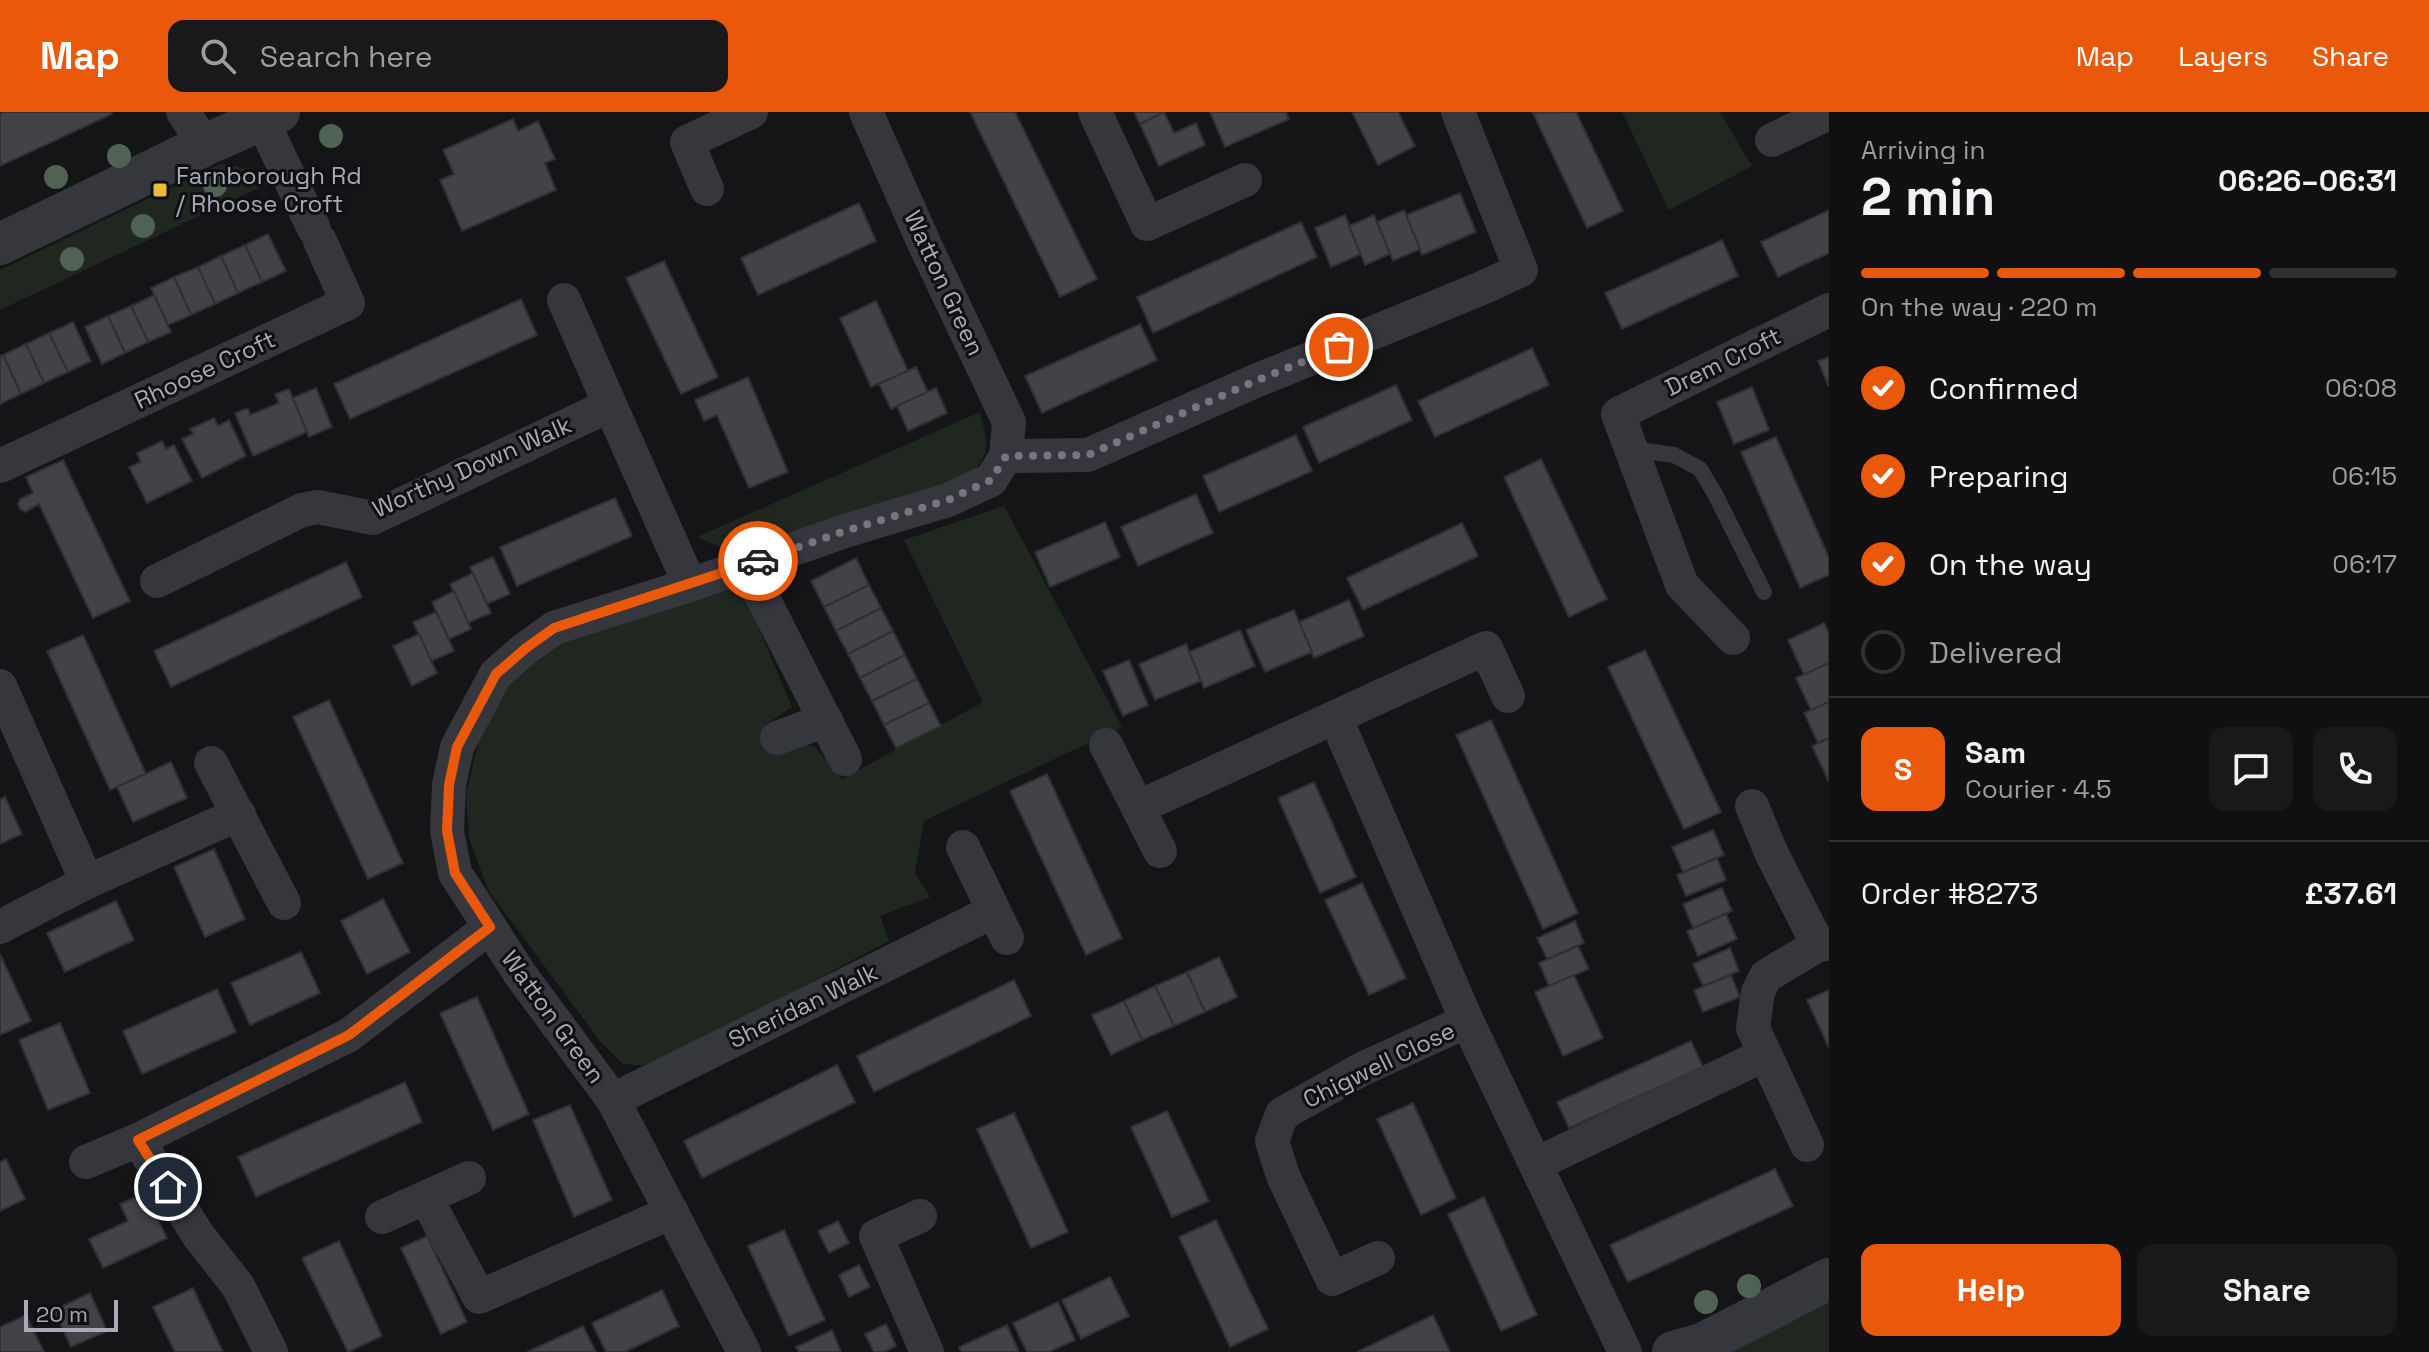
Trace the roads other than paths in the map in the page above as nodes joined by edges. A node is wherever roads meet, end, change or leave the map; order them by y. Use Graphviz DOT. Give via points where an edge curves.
graph roads {
  1 [pos="751,112"];
  2 [pos="866,112"];
  3 [pos="1095,112"];
  4 [pos="1458,112"];
  5 [pos="1829,113"];
  6 [pos="270,116"];
  7 [pos="194,128"];
  8 [pos="1772,140"];
  9 [pos="1245,180"];
  10 [pos="707,189"];
  11 [pos="0,244"];
  12 [pos="564,300"];
  13 [pos="1829,310"];
  14 [pos="610,405"];
  15 [pos="1631,449"];
  16 [pos="1006,456"];
  17 [pos="0,466"];
  18 [pos="746,565"];
  19 [pos="157,581"];
  20 [pos="690,585"];
  21 [pos="1764,592"];
  22 [pos="1733,638"];
  23 [pos="0,686"];
  24 [pos="1508,696"];
  25 [pos="1336,719"];
  26 [pos="826,720"];
  27 [pos="777,738"];
  28 [pos="1106,745"];
  29 [pos="845,759"];
  30 [pos="211,763"];
  31 [pos="1752,806"];
  32 [pos="1139,807"];
  33 [pos="239,814"];
  34 [pos="963,847"];
  35 [pos="1160,851"];
  36 [pos="87,882"];
  37 [pos="284,903"];
  38 [pos="0,927"];
  39 [pos="490,927"];
  40 [pos="1823,944"];
  41 [pos="1467,1021"];
  42 [pos="1764,1055"];
  43 [pos="613,1100"];
  44 [pos="138,1140"];
  45 [pos="1807,1145"];
  46 [pos="86,1162"];
  47 [pos="1536,1164"];
  48 [pos="469,1178"];
  49 [pos="426,1198"];
  50 [pos="672,1212"];
  51 [pos="920,1216"];
  52 [pos="382,1217"];
  53 [pos="1378,1258"];
  54 [pos="1829,1279"];
  55 [pos="271,1352"];
  56 [pos="744,1352"];
  57 [pos="927,1352"];
  58 [pos="1625,1352"];
  59 [pos="1673,1352"];
  1 -- 10 [label="street" via="687,142"];
  2 -- 16 [label="street, Watton Green" via="1009,422"];
  3 -- 9 [label="street" via="1147,224"];
  4 -- 16 [label="street" via="1521,270 1088,455"];
  5 -- 8 [label="street"];
  6 -- 7 [label="street"];
  6 -- 17 [label="street, Rhoose Croft" via="348,303"];
  7 -- 11 [label="street"];
  12 -- 14 [label="street"];
  13 -- 15 [label="street, Drem Croft" via="1618,414"];
  14 -- 19 [label="street, Worthy Down Walk" via="373,518 318,507 302,510"];
  14 -- 20 [label="street"];
  15 -- 21 [label="lane" via="1674,455 1700,469"];
  15 -- 22 [label="street" via="1682,585"];
  16 -- 18 [label="street, Watton Green" via="991,480 948,500"];
  18 -- 20 [label="street, Watton Green"];
  18 -- 26 [label="street"];
  20 -- 39 [label="street, Watton Green" via="554,628 496,674 457,747 447,831 455,873"];
  23 -- 36 [label="street"];
  24 -- 25 [label="street" via="1486,648"];
  25 -- 32 [label="street"];
  25 -- 41 [label="street, Chigwell Close"];
  26 -- 27 [label="street"];
  26 -- 29 [label="street"];
  28 -- 32 [label="street"];
  30 -- 33 [label="street"];
  31 -- 40 [label="street" via="1771,852"];
  32 -- 35 [label="street"];
  33 -- 36 [label="street"];
  33 -- 37 [label="street"];
  34 -- 43 [label="street, Sheridan Walk" via="1001,924"];
  36 -- 38 [label="street"];
  39 -- 43 [label="street, Watton Green"];
  39 -- 44 [label="street" via="349,1035"];
  40 -- 42 [label="street" via="1766,976 1753,1028"];
  41 -- 47 [label="street, Chigwell Close"];
  41 -- 53 [label="street, Chigwell Close" via="1362,1069 1282,1114 1272,1141 1332,1279"];
  42 -- 45 [label="street"];
  42 -- 47 [label="street"];
  43 -- 50 [label="street, Watton Green"];
  44 -- 46 [label="street"];
  44 -- 55 [label="street" via="198,1235 238,1286"];
  47 -- 58 [label="street, Chigwell Close"];
  48 -- 49 [label="street"];
  49 -- 50 [label="street" via="479,1297"];
  49 -- 52 [label="street"];
  50 -- 56 [label="street, Watton Green"];
  51 -- 57 [label="street" via="876,1236"];
  54 -- 59 [label="street" via="1702,1344"];
}
